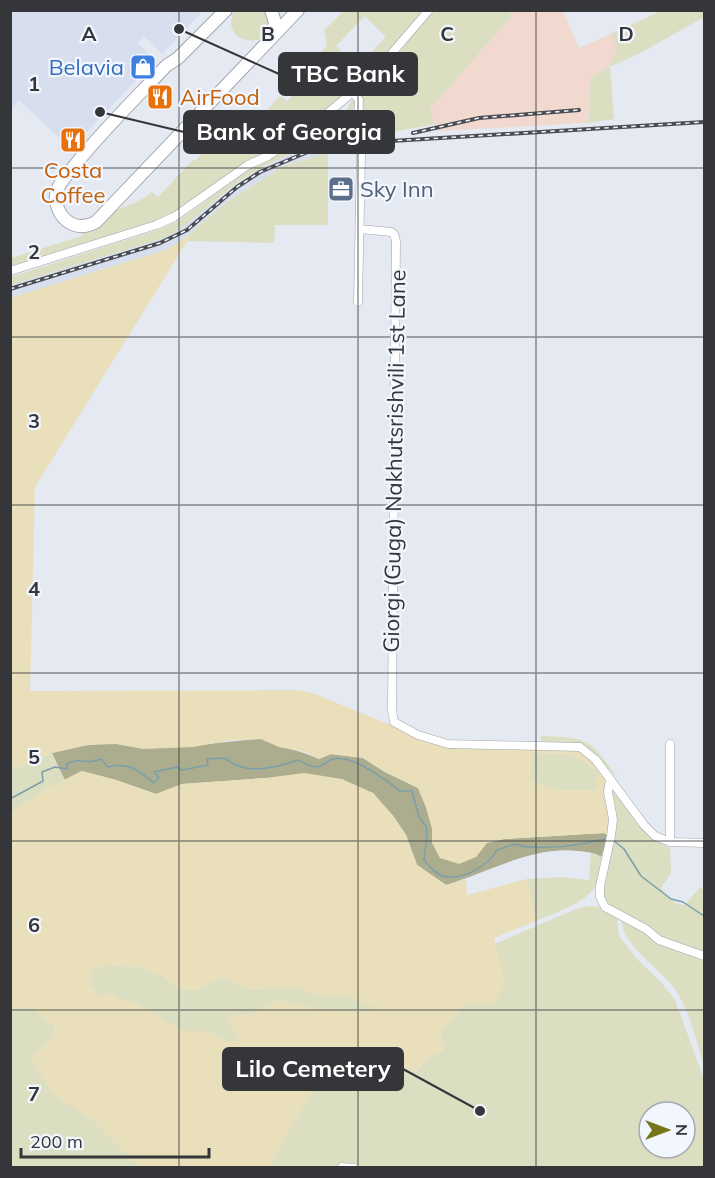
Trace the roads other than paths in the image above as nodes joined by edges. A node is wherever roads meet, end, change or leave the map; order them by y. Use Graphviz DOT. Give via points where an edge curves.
graph roads {
  1 [pos="226,10"];
  2 [pos="271,10"];
  3 [pos="298,10"];
  4 [pos="429,10"];
  5 [pos="272,37"];
  6 [pos="353,93"];
  7 [pos="360,229"];
  8 [pos="10,271"];
  9 [pos="358,302"];
  10 [pos="670,744"];
  11 [pos="610,779"];
  12 [pos="670,842"];
  13 [pos="705,843"];
  14 [pos="705,956"];
  15 [pos="342,1167"];
  16 [pos="354,1167"];
  1 -- 5 [label="main road" via="166,66 64,178 55,197 66,220 79,226 96,222"];
  2 -- 5 [label="main road" via="275,22"];
  3 -- 5 [label="main road"];
  4 -- 6 [label="street"];
  6 -- 7 [label="street" via="360,103"];
  6 -- 8 [label="street" via="296,139 248,165 174,217"];
  7 -- 9 [label="street"];
  7 -- 11 [label="street, Giorgi (Guga) Nakhutsrishvili 1st Lane" via="391,232 396,241 394,723 448,744 580,747"];
  10 -- 12 [label="street"];
  11 -- 12 [label="street" via="644,825 655,836"];
  11 -- 14 [label="street" via="613,819 600,886 605,907 659,940"];
  12 -- 13 [label="street"];
  15 -- 16 [label="street"];
}
